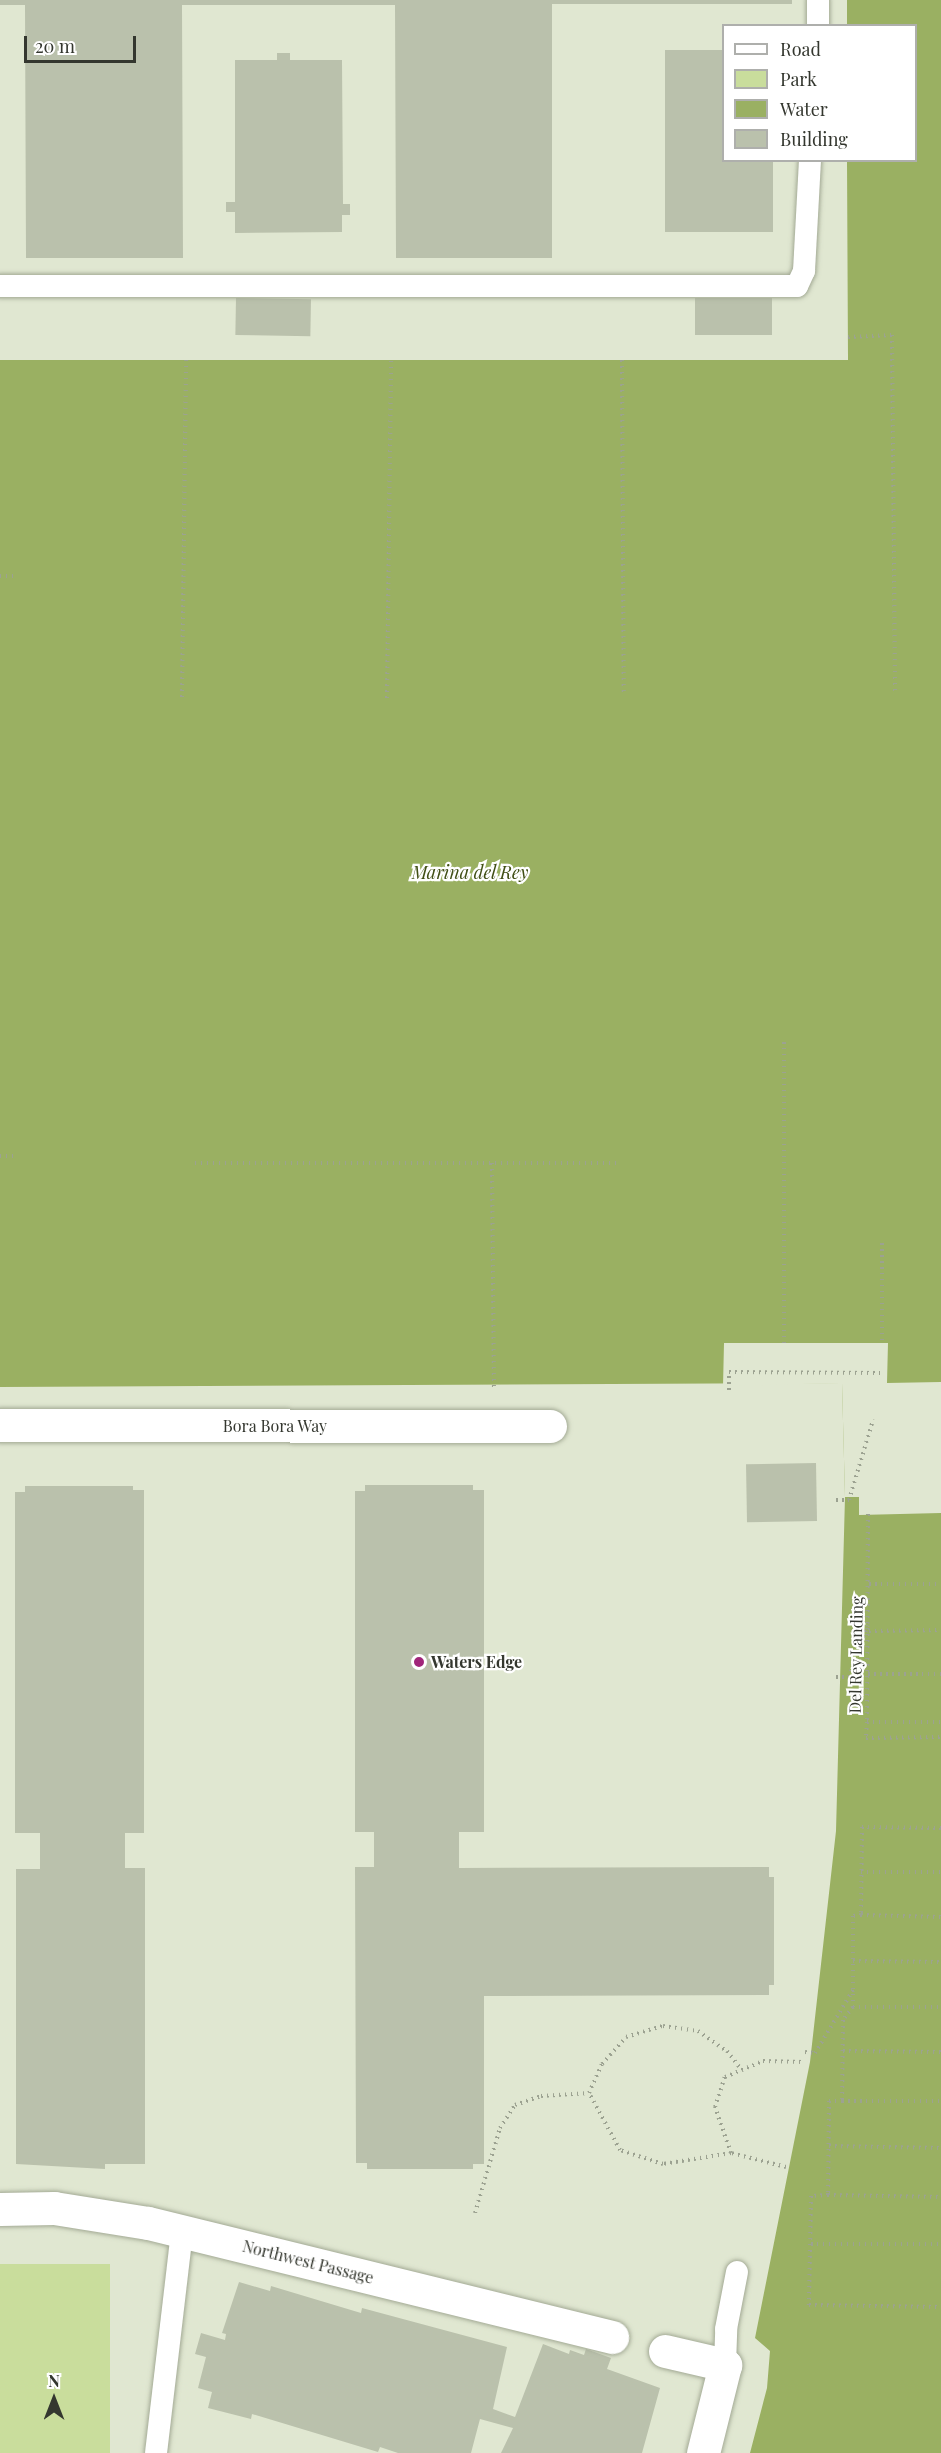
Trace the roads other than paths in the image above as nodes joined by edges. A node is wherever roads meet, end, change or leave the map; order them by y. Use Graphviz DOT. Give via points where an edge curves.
graph roads {
  1 [pos="818,0"];
  2 [pos="818,24"];
  3 [pos="810,162"];
  4 [pos="0,286"];
  5 [pos="0,1425"];
  6 [pos="550,1426"];
  7 [pos="0,2209"];
  8 [pos="182,2231"];
  9 [pos="737,2272"];
  10 [pos="612,2337"];
  11 [pos="665,2351"];
  12 [pos="725,2365"];
  13 [pos="156,2453"];
  14 [pos="703,2453"];
  1 -- 2 [label="lane"];
  3 -- 4 [label="lane" via="804,271 796,286"];
  5 -- 6 [label="street, Bora Bora Way"];
  7 -- 8 [label="street, Northwest Passage" via="54,2208"];
  8 -- 10 [label="street, Northwest Passage"];
  8 -- 13 [label="lane"];
  9 -- 12 [label="lane" via="726,2330"];
  11 -- 12 [label="street"];
  12 -- 14 [label="street"];
}
